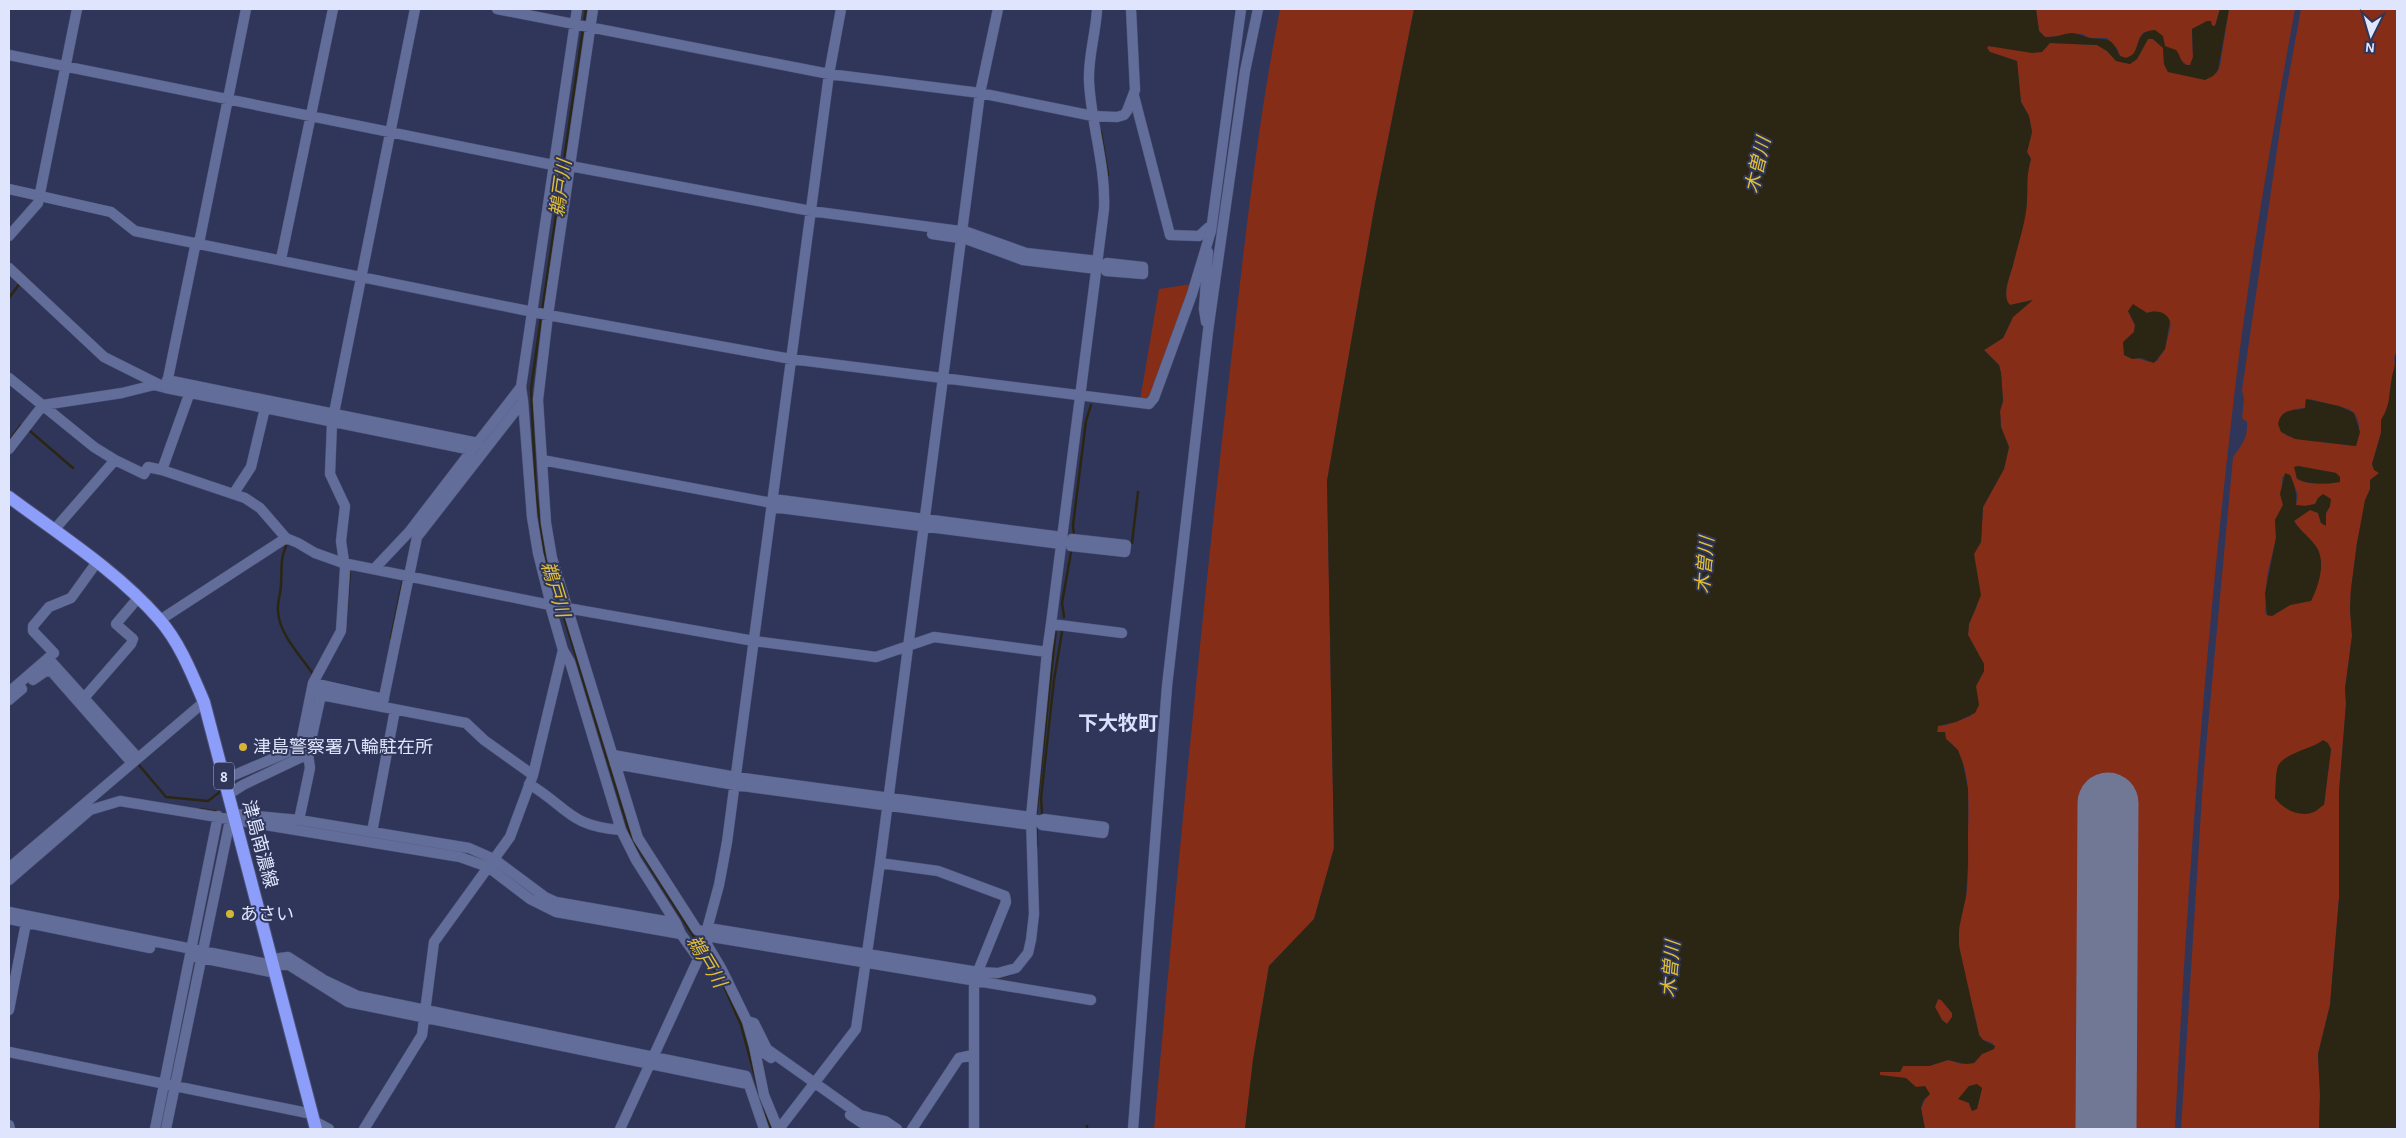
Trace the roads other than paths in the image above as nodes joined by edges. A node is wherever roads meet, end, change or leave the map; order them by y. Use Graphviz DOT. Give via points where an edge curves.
graph roads {
  1 [pos="77,9"];
  2 [pos="246,9"];
  3 [pos="333,9"];
  4 [pos="415,9"];
  5 [pos="497,9"];
  6 [pos="577,9"];
  7 [pos="593,9"];
  8 [pos="841,9"];
  9 [pos="998,9"];
  10 [pos="1097,9"];
  11 [pos="1131,9"];
  12 [pos="1241,9"];
  13 [pos="1258,9"];
  14 [pos="582,26"];
  15 [pos="9,55"];
  16 [pos="9,61"];
  17 [pos="64,69"];
  18 [pos="829,74"];
  19 [pos="980,93"];
  20 [pos="1134,96"];
  21 [pos="228,102"];
  22 [pos="1093,116"];
  23 [pos="311,119"];
  24 [pos="389,135"];
  25 [pos="553,168"];
  26 [pos="569,169"];
  27 [pos="9,189"];
  28 [pos="39,196"];
  29 [pos="810,214"];
  30 [pos="1211,227"];
  31 [pos="963,235"];
  32 [pos="9,236"];
  33 [pos="198,243"];
  34 [pos="281,259"];
  35 [pos="1100,265"];
  36 [pos="9,268"];
  37 [pos="361,275"];
  38 [pos="540,313"];
  39 [pos="1208,331"];
  40 [pos="791,359"];
  41 [pos="9,378"];
  42 [pos="944,379"];
  43 [pos="167,384"];
  44 [pos="521,387"];
  45 [pos="190,392"];
  46 [pos="1080,396"];
  47 [pos="523,401"];
  48 [pos="43,405"];
  49 [pos="265,408"];
  50 [pos="333,418"];
  51 [pos="475,446"];
  52 [pos="9,449"];
  53 [pos="115,460"];
  54 [pos="542,460"];
  55 [pos="162,470"];
  56 [pos="234,493"];
  57 [pos="9,497"];
  58 [pos="772,503"];
  59 [pos="925,522"];
  60 [pos="54,530"];
  61 [pos="286,538"];
  62 [pos="1064,541"];
  63 [pos="97,562"];
  64 [pos="343,563"];
  65 [pos="375,568"];
  66 [pos="408,575"];
  67 [pos="138,598"];
  68 [pos="552,605"];
  69 [pos="566,607"];
  70 [pos="160,620"];
  71 [pos="1051,624"];
  72 [pos="1122,633"];
  73 [pos="754,641"];
  74 [pos="908,646"];
  75 [pos="563,650"];
  76 [pos="1047,652"];
  77 [pos="48,658"];
  78 [pos="315,690"];
  79 [pos="9,692"];
  80 [pos="84,698"];
  81 [pos="9,700"];
  82 [pos="204,702"];
  83 [pos="383,703"];
  84 [pos="395,710"];
  85 [pos="308,754"];
  86 [pos="135,760"];
  87 [pos="614,760"];
  88 [pos="225,779"];
  89 [pos="531,780"];
  90 [pos="735,781"];
  91 [pos="229,794"];
  92 [pos="888,801"];
  93 [pos="218,816"];
  94 [pos="235,817"];
  95 [pos="299,820"];
  96 [pos="1034,821"];
  97 [pos="621,830"];
  98 [pos="372,832"];
  99 [pos="491,863"];
  100 [pos="880,863"];
  101 [pos="9,868"];
  102 [pos="9,880"];
  103 [pos="9,912"];
  104 [pos="9,919"];
  105 [pos="26,922"];
  106 [pos="676,923"];
  107 [pos="681,934"];
  108 [pos="706,936"];
  109 [pos="196,953"];
  110 [pos="699,956"];
  111 [pos="867,959"];
  112 [pos="274,966"];
  113 [pos="976,976"];
  114 [pos="1091,1000"];
  115 [pos="9,1010"];
  116 [pos="425,1013"];
  117 [pos="759,1044"];
  118 [pos="9,1052"];
  119 [pos="973,1056"];
  120 [pos="652,1060"];
  121 [pos="170,1084"];
  122 [pos="814,1085"];
  123 [pos="314,1121"];
  124 [pos="9,1125"];
  125 [pos="10,1129"];
  126 [pos="155,1129"];
  127 [pos="166,1129"];
  128 [pos="328,1129"];
  129 [pos="364,1129"];
  130 [pos="620,1129"];
  131 [pos="764,1129"];
  132 [pos="780,1129"];
  133 [pos="884,1129"];
  134 [pos="897,1129"];
  135 [pos="912,1129"];
  136 [pos="974,1129"];
  137 [pos="1133,1129"];
  1 -- 17 [label="street"];
  2 -- 21 [label="street"];
  3 -- 23 [label="street"];
  4 -- 24 [label="street"];
  5 -- 14 [label="street"];
  6 -- 14 [label="street"];
  7 -- 14 [label="street"];
  8 -- 18 [label="street"];
  9 -- 19 [label="street"];
  10 -- 22 [label="street" via="1088,69"];
  11 -- 20 [label="street"];
  12 -- 30 [label="street"];
  13 -- 39 [label="street" via="1245,71"];
  14 -- 18 [label="street"];
  14 -- 25 [label="street"];
  14 -- 26 [label="street"];
  15 -- 17 [label="street"];
  16 -- 17 [label="street"];
  17 -- 21 [label="street"];
  17 -- 28 [label="street"];
  18 -- 19 [label="street"];
  18 -- 29 [label="street"];
  19 -- 22 [label="street"];
  19 -- 31 [label="street"];
  20 -- 22 [label="street" via="1124,115"];
  20 -- 30 [label="street" via="1170,234 1199,236"];
  21 -- 23 [label="street"];
  21 -- 33 [label="street"];
  22 -- 35 [label="street" via="1105,187"];
  23 -- 24 [label="street"];
  23 -- 34 [label="street"];
  24 -- 25 [label="street"];
  24 -- 37 [label="street"];
  25 -- 38 [label="street"];
  26 -- 29 [label="street"];
  26 -- 38 [label="street"];
  27 -- 28 [label="street"];
  28 -- 32 [label="street" via="38,203"];
  28 -- 33 [label="street" via="111,212 135,231"];
  29 -- 31 [label="street"];
  29 -- 40 [label="street"];
  30 -- 39 [label="street" via="1204,309"];
  30 -- 46 [label="street" via="1192,294 1154,398 1149,404 1141,404"];
  31 -- 35 [label="street" via="1026,253"];
  31 -- 42 [label="street"];
  33 -- 34 [label="street"];
  33 -- 43 [label="street"];
  34 -- 37 [label="street"];
  35 -- 46 [label="street"];
  36 -- 43 [label="street" via="104,357"];
  37 -- 38 [label="street"];
  37 -- 50 [label="street"];
  38 -- 40 [label="street"];
  38 -- 44 [label="street"];
  38 -- 54 [label="street" via="538,400"];
  39 -- 137 [label="street" via="1166,686"];
  40 -- 42 [label="street"];
  40 -- 58 [label="street"];
  41 -- 48 [label="street"];
  42 -- 46 [label="street"];
  42 -- 59 [label="street"];
  43 -- 45 [label="street"];
  43 -- 48 [label="street"];
  43 -- 50 [label="street"];
  44 -- 47 [label="street"];
  44 -- 51 [label="street"];
  45 -- 49 [label="street"];
  45 -- 55 [label="street"];
  46 -- 62 [label="street"];
  47 -- 66 [label="street" via="417,537"];
  47 -- 68 [label="street" via="532,517"];
  48 -- 52 [label="street"];
  48 -- 53 [label="street"];
  49 -- 50 [label="street"];
  49 -- 56 [label="street" via="251,466"];
  50 -- 51 [label="street"];
  50 -- 64 [label="street" via="330,474 345,506 341,541"];
  51 -- 65 [label="street" via="409,532"];
  53 -- 55 [label="street" via="144,474 148,467"];
  53 -- 60 [label="street"];
  54 -- 58 [label="street"];
  54 -- 69 [label="street" via="546,523"];
  55 -- 56 [label="street"];
  56 -- 61 [label="street" via="260,508"];
  57 -- 60 [label="main road, 津島南濃線 / 8"];
  58 -- 59 [label="street"];
  58 -- 73 [label="street"];
  59 -- 62 [label="street"];
  59 -- 74 [label="street"];
  60 -- 63 [label="main road, 津島南濃線 / 8"];
  61 -- 64 [label="street"];
  61 -- 70 [label="street"];
  62 -- 71 [label="street"];
  63 -- 67 [label="main road, 津島南濃線 / 8"];
  63 -- 77 [label="street" via="71,598 49,607 33,626 33,631 54,653"];
  64 -- 65 [label="street"];
  64 -- 78 [label="street" via="341,631"];
  65 -- 66 [label="street"];
  66 -- 68 [label="street"];
  66 -- 83 [label="street"];
  67 -- 70 [label="main road, 津島南濃線 / 8"];
  67 -- 80 [label="street" via="116,624 133,639 131,644"];
  68 -- 69 [label="street"];
  68 -- 75 [label="street"];
  69 -- 73 [label="street"];
  69 -- 87 [label="street"];
  70 -- 82 [label="main road, 津島南濃線 / 8" via="180,649"];
  71 -- 72 [label="street"];
  71 -- 76 [label="street"];
  73 -- 74 [label="street" via="876,657"];
  73 -- 90 [label="street"];
  74 -- 76 [label="street" via="934,637"];
  74 -- 92 [label="street"];
  75 -- 89 [label="street"];
  75 -- 97 [label="street" via="570,662"];
  76 -- 96 [label="street"];
  77 -- 79 [label="street"];
  77 -- 80 [label="street"];
  78 -- 83 [label="street"];
  78 -- 85 [label="street"];
  78 -- 88 [label="street" via="300,747"];
  80 -- 86 [label="street"];
  81 -- 86 [label="street" via="41,673 46,670 52,672"];
  82 -- 86 [label="street"];
  82 -- 88 [label="main road, 津島南濃線 / 8"];
  83 -- 84 [label="street"];
  84 -- 89 [label="street" via="466,723"];
  84 -- 98 [label="street"];
  85 -- 91 [label="street"];
  85 -- 95 [label="street" via="310,768"];
  86 -- 101 [label="street"];
  87 -- 90 [label="street"];
  87 -- 108 [label="street" via="638,838 697,930"];
  88 -- 91 [label="main road, 津島南濃線 / 8"];
  89 -- 97 [label="street" via="581,822"];
  89 -- 99 [label="street" via="510,837"];
  90 -- 92 [label="street"];
  90 -- 108 [label="street" via="727,842"];
  91 -- 94 [label="main road, 津島南濃線 / 8"];
  92 -- 96 [label="street"];
  92 -- 100 [label="street"];
  93 -- 94 [label="street"];
  93 -- 102 [label="street" via="120,800 110,802 90,810"];
  93 -- 109 [label="street"];
  94 -- 95 [label="street"];
  94 -- 99 [label="street"];
  94 -- 109 [label="street" via="229,825"];
  94 -- 112 [label="main road, 津島南濃線 / 8"];
  95 -- 98 [label="street"];
  96 -- 96 [label="street" via="1042,825 1103,833 1104,827 1044,819"];
  96 -- 113 [label="street" via="1034,914 1028,953 1016,968 1008,972"];
  97 -- 106 [label="street"];
  98 -- 99 [label="street" via="470,848"];
  99 -- 106 [label="street" via="556,902"];
  99 -- 107 [label="street" via="530,899 556,912"];
  99 -- 116 [label="street" via="434,942"];
  100 -- 111 [label="street"];
  100 -- 113 [label="street" via="938,871 1005,896 1006,902"];
  103 -- 109 [label="street"];
  104 -- 105 [label="street"];
  105 -- 109 [label="street"];
  105 -- 115 [label="street"];
  106 -- 107 [label="street"];
  107 -- 110 [label="street"];
  108 -- 110 [label="street"];
  108 -- 111 [label="street"];
  108 -- 117 [label="street" via="747,1021 754,1023"];
  109 -- 112 [label="street"];
  109 -- 121 [label="street"];
  110 -- 120 [label="street"];
  111 -- 113 [label="street"];
  111 -- 122 [label="street" via="856,1029"];
  112 -- 116 [label="street" via="289,965 348,1002"];
  112 -- 123 [label="main road, 津島南濃線 / 8"];
  113 -- 114 [label="street"];
  113 -- 119 [label="street"];
  116 -- 120 [label="street"];
  116 -- 129 [label="street" via="422,1035"];
  117 -- 122 [label="street"];
  117 -- 132 [label="street" via="764,1095"];
  118 -- 121 [label="street"];
  119 -- 135 [label="street" via="959,1058"];
  119 -- 136 [label="street"];
  120 -- 130 [label="street"];
  120 -- 131 [label="street" via="748,1084"];
  121 -- 123 [label="street"];
  121 -- 126 [label="street"];
  121 -- 127 [label="street"];
  122 -- 132 [label="street"];
  122 -- 133 [label="street" via="862,1123"];
  122 -- 134 [label="street" via="860,1115 885,1121"];
  123 -- 128 [label="street"];
  124 -- 125 [label="street"];
}
